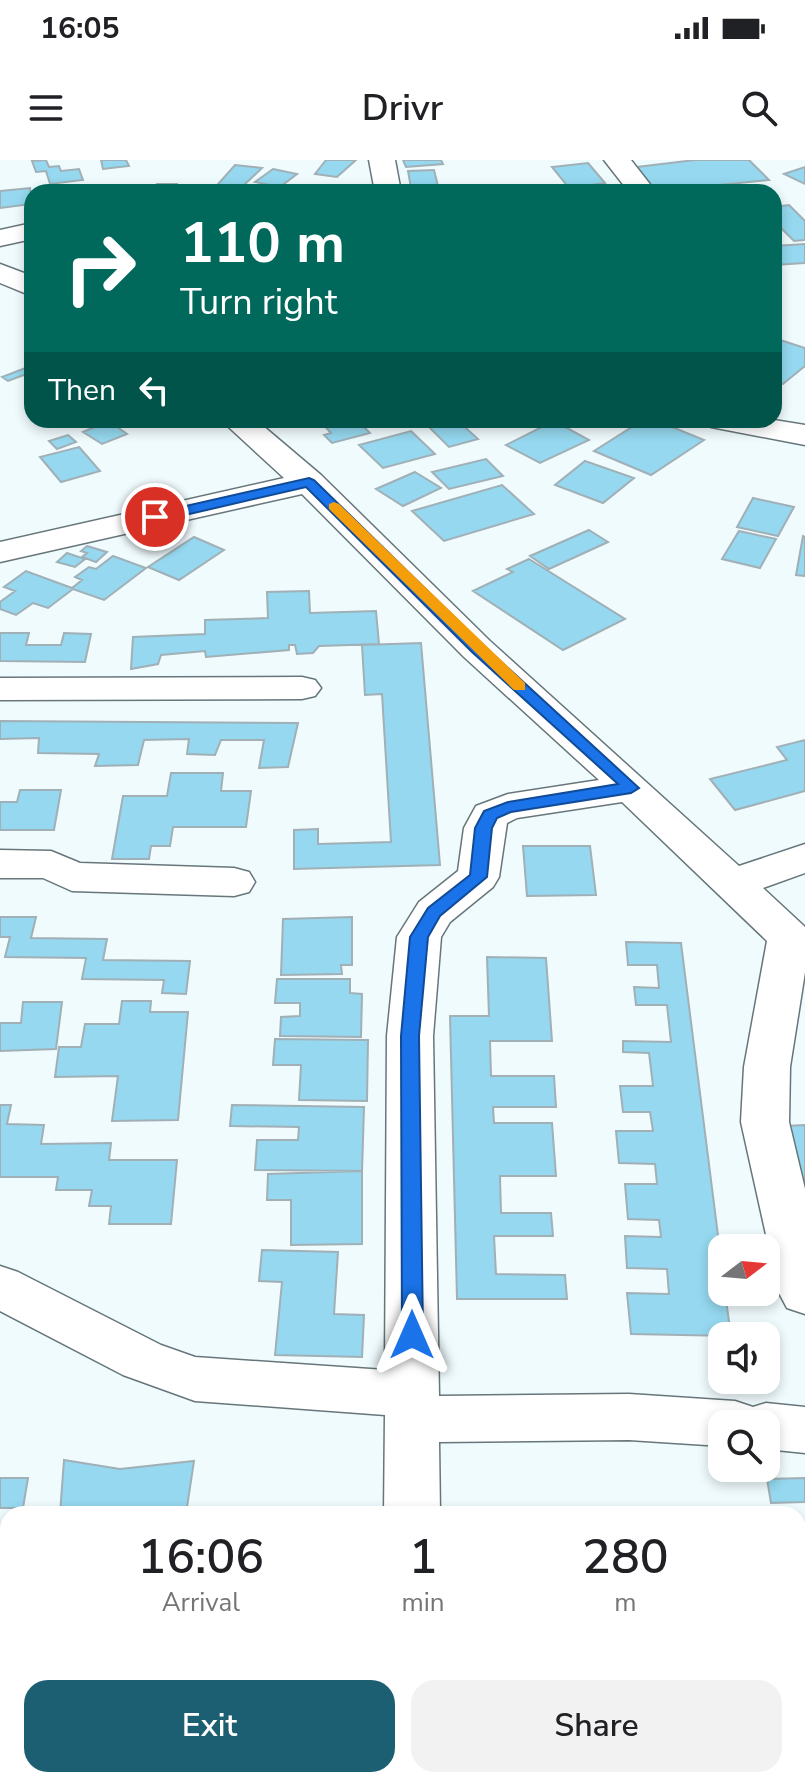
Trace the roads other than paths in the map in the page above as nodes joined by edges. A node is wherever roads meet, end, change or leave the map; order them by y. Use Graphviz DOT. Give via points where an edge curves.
graph roads {
  1 [pos="382,160"];
  2 [pos="617,160"];
  3 [pos="386,184"];
  4 [pos="636,184"];
  5 [pos="24,233"];
  6 [pos="0,238"];
  7 [pos="0,272"];
  8 [pos="24,283"];
  9 [pos="246,428"];
  10 [pos="766,428"];
  11 [pos="805,435"];
  12 [pos="309,482"];
  13 [pos="0,552"];
  14 [pos="302,688"];
  15 [pos="0,689"];
  16 [pos="631,788"];
  17 [pos="805,858"];
  18 [pos="0,864"];
  19 [pos="234,882"];
  20 [pos="734,883"];
  21 [pos="797,944"];
  22 [pos="0,1287"];
  23 [pos="805,1293"];
  24 [pos="412,1407"];
  25 [pos="708,1422"];
  26 [pos="780,1427"];
  27 [pos="805,1430"];
  28 [pos="412,1506"];
  1 -- 3 [label="street"];
  2 -- 4 [label="street"];
  5 -- 6 [label="street"];
  7 -- 8 [label="street"];
  9 -- 12 [label="street"];
  10 -- 11 [label="street"];
  12 -- 13 [label="street"];
  12 -- 16 [label="street" via="477,649"];
  14 -- 15 [label="street"];
  16 -- 20 [label="street"];
  16 -- 24 [label="street" via="508,807 490,815 478,877 434,912 419,937 410,1036"];
  17 -- 20 [label="street"];
  18 -- 19 [label="street" via="51,865 72,877"];
  20 -- 21 [label="street"];
  21 -- 23 [label="street" via="767,1067 765,1122"];
  22 -- 24 [label="street" via="142,1360 195,1379"];
  24 -- 25 [label="street"];
  24 -- 28 [label="street"];
  26 -- 27 [label="street"];
}
